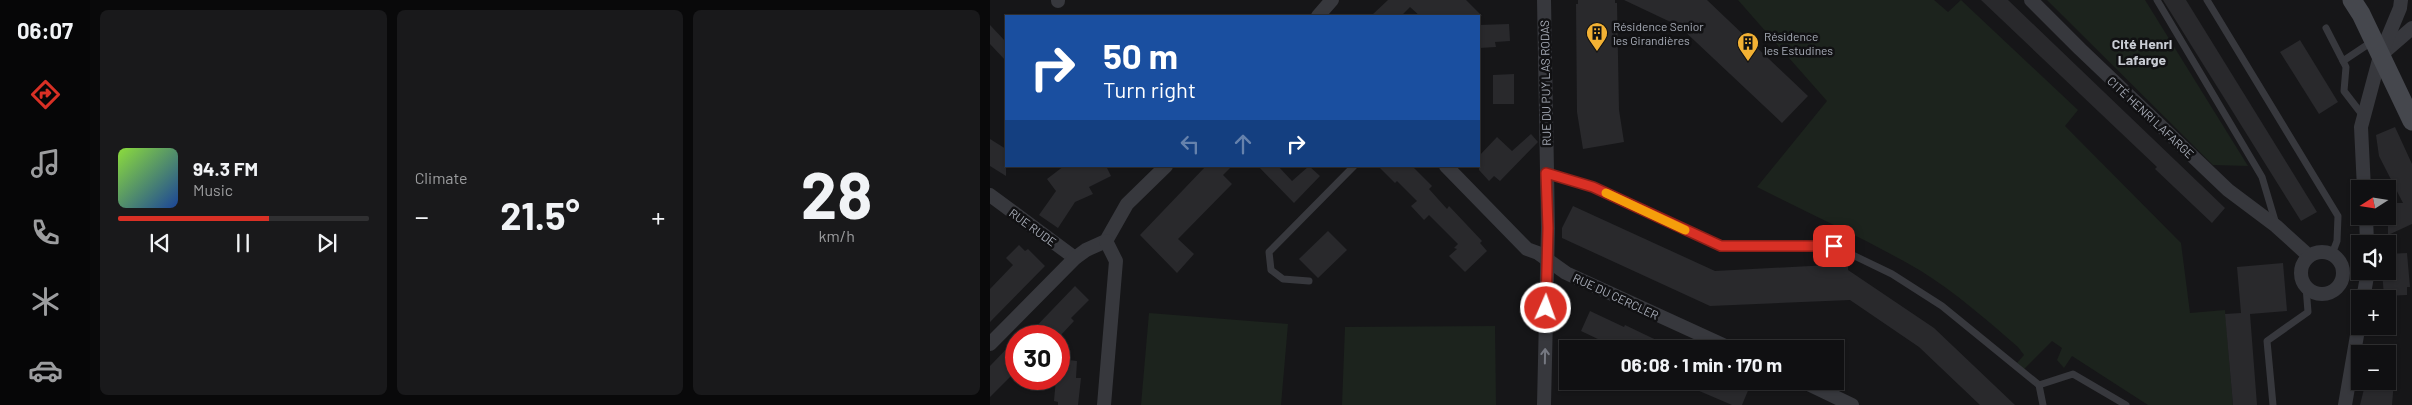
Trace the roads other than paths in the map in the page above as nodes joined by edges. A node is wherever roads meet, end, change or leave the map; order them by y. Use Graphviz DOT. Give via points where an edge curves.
graph roads {
  1 [pos="1332,0"];
  2 [pos="1544,0"];
  3 [pos="2031,0"];
  4 [pos="2157,0"];
  5 [pos="2207,0"];
  6 [pos="2352,0"];
  7 [pos="2401,0"];
  8 [pos="1319,15"];
  9 [pos="2326,28"];
  10 [pos="2412,28"];
  11 [pos="2377,48"];
  12 [pos="2343,61"];
  13 [pos="2364,117"];
  14 [pos="2412,121"];
  15 [pos="1165,167"];
  16 [pos="1353,167"];
  17 [pos="1447,167"];
  18 [pos="1546,173"];
  19 [pos="2364,180"];
  20 [pos="990,195"];
  21 [pos="2276,226"];
  22 [pos="1106,242"];
  23 [pos="2332,254"];
  24 [pos="2308,256"];
  25 [pos="1075,258"];
  26 [pos="1548,261"];
  27 [pos="2343,273"];
  28 [pos="2351,273"];
  29 [pos="1309,281"];
  30 [pos="2306,287"];
  31 [pos="2357,335"];
  32 [pos="1712,340"];
  33 [pos="990,344"];
  34 [pos="2039,385"];
  35 [pos="1821,390"];
  36 [pos="1104,405"];
  37 [pos="1544,405"];
  38 [pos="1852,405"];
  39 [pos="2043,405"];
  40 [pos="2126,405"];
  41 [pos="2273,405"];
  42 [pos="2345,405"];
  1 -- 8 [label="street"];
  2 -- 18 [label="street, RUE DU PUY LAS RODAS"];
  3 -- 21 [label="street, CITÉ HENRI LAFARGE" via="2228,190"];
  4 -- 21 [label="lane" via="2262,177"];
  5 -- 23 [label="lane" via="2338,216 2337,241"];
  6 -- 11 [label="main road"];
  7 -- 11 [label="street" via="2400,8"];
  9 -- 12 [label="lane"];
  10 -- 11 [label="street"];
  11 -- 12 [label="lane"];
  11 -- 13 [label="street"];
  11 -- 14 [label="main road"];
  12 -- 13 [label="lane" via="2346,67 2344,91"];
  13 -- 19 [label="street" via="2361,127"];
  15 -- 22 [label="street" via="1127,204"];
  16 -- 29 [label="lane" via="1269,252 1271,270 1283,279"];
  17 -- 26 [label="street, RUE DU CERCLER" via="1527,249"];
  18 -- 26 [label="street, RUE DU PUY LAS RODAS"];
  18 -- 34 [label="lane" via="1593,187 1721,246 1834,246 1892,274 1942,306"];
  20 -- 25 [label="street, RUE RUDE"];
  21 -- 24 [label="street, CITÉ HENRI LAFARGE"];
  22 -- 25 [label="street"];
  22 -- 36 [label="street" via="1116,261"];
  23 -- 24 [label="street" via="2321,251"];
  23 -- 27 [label="street" via="2339,260"];
  24 -- 30 [label="street" via="2300,274"];
  25 -- 33 [label="street"];
  26 -- 32 [label="street, RUE DU CERCLER" via="1566,273"];
  37 -- 26 [label="street, RUE DU PUY LAS RODAS, one-way"];
  27 -- 28 [label="street"];
  27 -- 30 [label="street" via="2338,286 2325,294"];
  30 -- 41 [label="lane" via="2308,312 2267,340"];
  31 -- 42 [label="street"];
  34 -- 39 [label="lane"];
  34 -- 40 [label="lane" via="2073,374"];
  35 -- 38 [label="street"];
}
